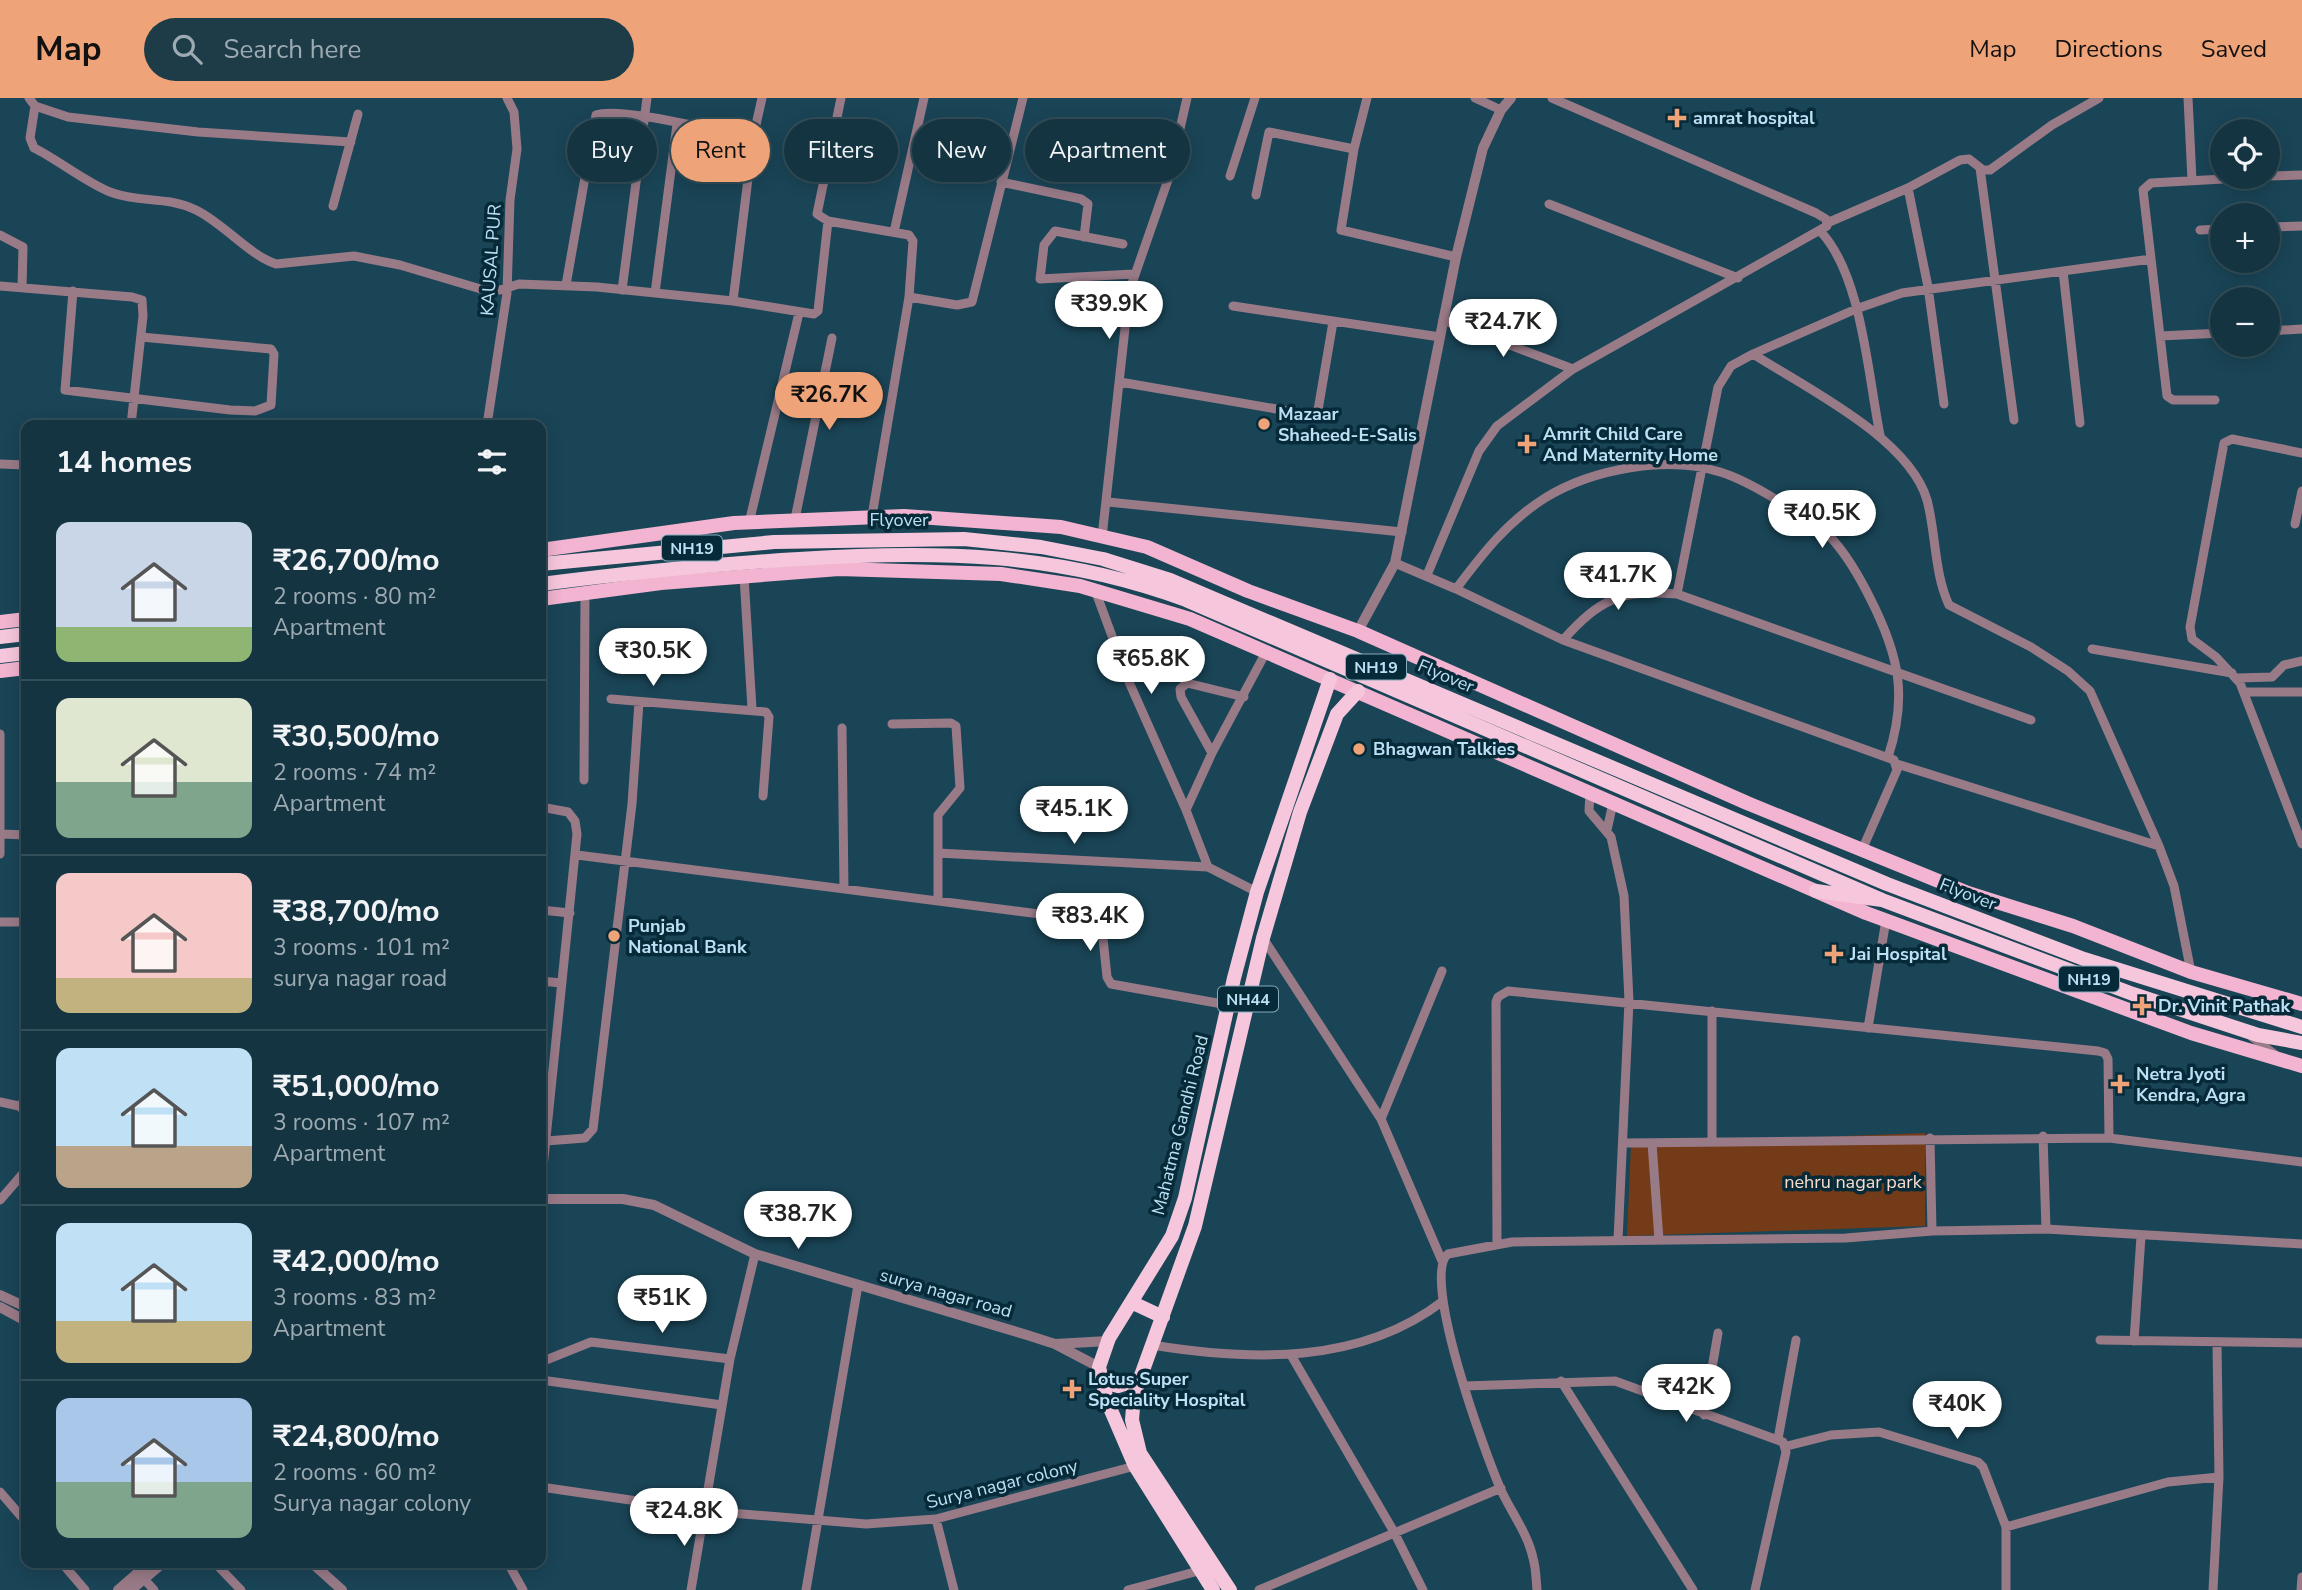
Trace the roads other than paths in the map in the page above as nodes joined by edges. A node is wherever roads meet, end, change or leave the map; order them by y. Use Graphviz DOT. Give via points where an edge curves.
graph roads {
  1 [pos="507,98"];
  2 [pos="647,98"];
  3 [pos="762,98"];
  4 [pos="841,98"];
  5 [pos="924,98"];
  6 [pos="1023,98"];
  7 [pos="1187,98"];
  8 [pos="1255,98"];
  9 [pos="1367,98"];
  10 [pos="1475,98"];
  11 [pos="1511,98"];
  12 [pos="1552,98"];
  13 [pos="2099,98"];
  14 [pos="2188,98"];
  15 [pos="32,102"];
  16 [pos="1501,110"];
  17 [pos="358,114"];
  18 [pos="645,118"];
  19 [pos="757,119"];
  20 [pos="671,123"];
  21 [pos="351,142"];
  22 [pos="1011,144"];
  23 [pos="1354,149"];
  24 [pos="1980,168"];
  25 [pos="671,170"];
  26 [pos="2302,175"];
  27 [pos="1230,176"];
  28 [pos="2280,176"];
  29 [pos="2210,179"];
  30 [pos="2192,180"];
  31 [pos="748,182"];
  32 [pos="1001,182"];
  33 [pos="1908,188"];
  34 [pos="1256,195"];
  35 [pos="1549,204"];
  36 [pos="333,206"];
  37 [pos="828,221"];
  38 [pos="1827,223"];
  39 [pos="2302,226"];
  40 [pos="2280,227"];
  41 [pos="2200,229"];
  42 [pos="2210,229"];
  43 [pos="894,232"];
  44 [pos="1821,232"];
  45 [pos="0,235"];
  46 [pos="1084,237"];
  47 [pos="1123,244"];
  48 [pos="1456,257"];
  49 [pos="2151,259"];
  50 [pos="2063,271"];
  51 [pos="1134,274"];
  52 [pos="1738,278"];
  53 [pos="1993,279"];
  54 [pos="566,285"];
  55 [pos="0,286"];
  56 [pos="507,287"];
  57 [pos="1928,287"];
  58 [pos="22,288"];
  59 [pos="622,290"];
  60 [pos="73,291"];
  61 [pos="655,293"];
  62 [pos="909,298"];
  63 [pos="733,301"];
  64 [pos="1233,306"];
  65 [pos="1856,309"];
  66 [pos="799,313"];
  67 [pos="1443,320"];
  68 [pos="1333,322"];
  69 [pos="2302,329"];
  70 [pos="2280,330"];
  71 [pos="2210,334"];
  72 [pos="2160,336"];
  73 [pos="141,337"];
  74 [pos="1440,337"];
  75 [pos="832,338"];
  76 [pos="1753,354"];
  77 [pos="1573,369"];
  78 [pos="1120,382"];
  79 [pos="135,396"];
  80 [pos="2215,400"];
  81 [pos="1944,404"];
  82 [pos="132,420"];
  83 [pos="488,420"];
  84 [pos="2014,420"];
  85 [pos="2080,423"];
  86 [pos="1880,435"];
  87 [pos="2302,453"];
  88 [pos="0,464"];
  89 [pos="21,465"];
  90 [pos="1703,467"];
  91 [pos="2302,491"];
  92 [pos="1108,502"];
  93 [pos="872,516"];
  94 [pos="795,519"];
  95 [pos="749,523"];
  96 [pos="2295,524"];
  97 [pos="1402,533"];
  98 [pos="1102,537"];
  99 [pos="546,549"];
  100 [pos="546,563"];
  101 [pos="1395,564"];
  102 [pos="1427,575"];
  103 [pos="744,576"];
  104 [pos="546,583"];
  105 [pos="1456,589"];
  106 [pos="1095,590"];
  107 [pos="584,593"];
  108 [pos="1677,594"];
  109 [pos="546,599"];
  110 [pos="1310,613"];
  111 [pos="21,620"];
  112 [pos="0,622"];
  113 [pos="1359,631"];
  114 [pos="21,635"];
  115 [pos="0,637"];
  116 [pos="1563,640"];
  117 [pos="2092,649"];
  118 [pos="1266,652"];
  119 [pos="21,654"];
  120 [pos="0,656"];
  121 [pos="1413,657"];
  122 [pos="2302,660"];
  123 [pos="1287,661"];
  124 [pos="21,669"];
  125 [pos="0,671"];
  126 [pos="1899,672"];
  127 [pos="2235,676"];
  128 [pos="1330,679"];
  129 [pos="1358,691"];
  130 [pos="2244,692"];
  131 [pos="2302,692"];
  132 [pos="1244,697"];
  133 [pos="611,699"];
  134 [pos="639,702"];
  135 [pos="1393,706"];
  136 [pos="752,709"];
  137 [pos="2031,720"];
  138 [pos="892,724"];
  139 [pos="842,728"];
  140 [pos="0,734"];
  141 [pos="1212,753"];
  142 [pos="1888,757"];
  143 [pos="1897,764"];
  144 [pos="0,779"];
  145 [pos="584,780"];
  146 [pos="1590,793"];
  147 [pos="763,796"];
  148 [pos="1613,803"];
  149 [pos="546,808"];
  150 [pos="1185,810"];
  151 [pos="1607,830"];
  152 [pos="1,834"];
  153 [pos="21,835"];
  154 [pos="2302,844"];
  155 [pos="0,845"];
  156 [pos="2159,846"];
  157 [pos="1862,850"];
  158 [pos="937,853"];
  159 [pos="0,854"];
  160 [pos="577,855"];
  161 [pos="625,861"];
  162 [pos="1208,867"];
  163 [pos="844,889"];
  164 [pos="1816,891"];
  165 [pos="1257,892"];
  166 [pos="938,900"];
  167 [pos="1882,900"];
  168 [pos="546,911"];
  169 [pos="570,913"];
  170 [pos="1886,920"];
  171 [pos="0,922"];
  172 [pos="21,922"];
  173 [pos="1263,938"];
  174 [pos="1442,971"];
  175 [pos="2191,972"];
  176 [pos="546,982"];
  177 [pos="561,983"];
  178 [pos="1629,1001"];
  179 [pos="2302,1004"];
  180 [pos="1228,1005"];
  181 [pos="1712,1011"];
  182 [pos="1868,1027"];
  183 [pos="2302,1027"];
  184 [pos="2243,1030"];
  185 [pos="2302,1043"];
  186 [pos="2284,1061"];
  187 [pos="2302,1066"];
  188 [pos="0,1102"];
  189 [pos="21,1109"];
  190 [pos="1381,1119"];
  191 [pos="2043,1136"];
  192 [pos="1930,1138"];
  193 [pos="2109,1138"];
  194 [pos="546,1140"];
  195 [pos="1712,1142"];
  196 [pos="1624,1143"];
  197 [pos="1652,1143"];
  198 [pos="2302,1161"];
  199 [pos="21,1176"];
  200 [pos="546,1199"];
  201 [pos="0,1200"];
  202 [pos="2046,1229"];
  203 [pos="1932,1231"];
  204 [pos="2141,1236"];
  205 [pos="1618,1240"];
  206 [pos="1659,1240"];
  207 [pos="1497,1243"];
  208 [pos="2302,1244"];
  209 [pos="755,1254"];
  210 [pos="1441,1261"];
  211 [pos="858,1285"];
  212 [pos="0,1295"];
  213 [pos="1443,1301"];
  214 [pos="1133,1303"];
  215 [pos="21,1305"];
  216 [pos="0,1307"];
  217 [pos="1163,1317"];
  218 [pos="21,1318"];
  219 [pos="1718,1333"];
  220 [pos="1796,1340"];
  221 [pos="2100,1340"];
  222 [pos="1108,1341"];
  223 [pos="2134,1341"];
  224 [pos="2302,1343"];
  225 [pos="1055,1344"];
  226 [pos="2217,1344"];
  227 [pos="1152,1345"];
  228 [pos="1291,1355"];
  229 [pos="730,1359"];
  230 [pos="546,1360"];
  231 [pos="1100,1374"];
  232 [pos="1137,1380"];
  233 [pos="546,1381"];
  234 [pos="1561,1381"];
  235 [pos="1464,1386"];
  236 [pos="722,1405"];
  237 [pos="1704,1415"];
  238 [pos="1778,1439"];
  239 [pos="1787,1446"];
  240 [pos="1135,1466"];
  241 [pos="2219,1477"];
  242 [pos="546,1488"];
  243 [pos="1501,1488"];
  244 [pos="0,1492"];
  245 [pos="706,1511"];
  246 [pos="21,1516"];
  247 [pos="936,1519"];
  248 [pos="816,1520"];
  249 [pos="2006,1527"];
  250 [pos="1394,1532"];
  251 [pos="66,1568"];
  252 [pos="143,1568"];
  253 [pos="157,1568"];
  254 [pos="220,1568"];
  255 [pos="318,1568"];
  256 [pos="511,1568"];
  257 [pos="1202,1570"];
  258 [pos="2302,1577"];
  259 [pos="144,1579"];
  260 [pos="85,1590"];
  261 [pos="118,1590"];
  262 [pos="131,1590"];
  263 [pos="154,1590"];
  264 [pos="241,1590"];
  265 [pos="342,1590"];
  266 [pos="523,1590"];
  267 [pos="691,1590"];
  268 [pos="806,1590"];
  269 [pos="954,1590"];
  270 [pos="1128,1590"];
  271 [pos="1213,1590"];
  272 [pos="1230,1590"];
  273 [pos="1259,1590"];
  274 [pos="1423,1590"];
  275 [pos="1537,1590"];
  276 [pos="1693,1590"];
  277 [pos="1755,1590"];
  278 [pos="2006,1590"];
  279 [pos="2213,1590"];
  280 [pos="2301,1590"];
  1 -- 56 [label="street, KAUSAL PUR" via="517,134"];
  2 -- 18 [label="street"];
  3 -- 19 [label="street"];
  4 -- 37 [label="street" via="817,211"];
  5 -- 43 [label="street"];
  6 -- 22 [label="street"];
  7 -- 51 [label="street" via="1166,189"];
  8 -- 27 [label="street"];
  9 -- 23 [label="street"];
  10 -- 16 [label="street"];
  11 -- 16 [label="street"];
  12 -- 38 [label="street" via="1816,212"];
  13 -- 24 [label="street" via="1994,167"];
  14 -- 30 [label="street"];
  15 -- 21 [label="street" via="68,117 198,132"];
  15 -- 56 [label="street" via="30,138 34,148 113,194 165,199 192,208 271,262 354,256 484,290"];
  16 -- 48 [label="street" via="1483,148"];
  17 -- 21 [label="street"];
  18 -- 20 [label="street"];
  18 -- 54 [label="street" via="605,113 594,118"];
  18 -- 59 [label="street"];
  21 -- 36 [label="street"];
  23 -- 34 [label="street" via="1269,132"];
  23 -- 48 [label="street" via="1342,232"];
  24 -- 33 [label="street" via="1969,159 1960,160"];
  24 -- 53 [label="street"];
  25 -- 61 [label="street"];
  26 -- 28 [label="street"];
  29 -- 30 [label="street"];
  30 -- 49 [label="street" via="2144,187"];
  31 -- 63 [label="street"];
  32 -- 46 [label="street" via="1081,199 1088,204"];
  32 -- 62 [label="street" via="972,302 957,305"];
  33 -- 38 [label="street"];
  33 -- 57 [label="street"];
  35 -- 52 [label="street"];
  37 -- 43 [label="street"];
  37 -- 66 [label="street" via="817,312"];
  38 -- 44 [label="street"];
  39 -- 40 [label="street"];
  41 -- 42 [label="street"];
  43 -- 62 [label="street" via="913,239"];
  44 -- 52 [label="street"];
  44 -- 65 [label="street" via="1844,267"];
  45 -- 58 [label="street" via="23,247"];
  46 -- 47 [label="street"];
  46 -- 51 [label="street" via="1055,232 1044,245 1040,279"];
  48 -- 67 [label="street"];
  49 -- 50 [label="street"];
  49 -- 72 [label="street"];
  50 -- 53 [label="street"];
  50 -- 85 [label="street"];
  51 -- 78 [label="street"];
  52 -- 77 [label="street"];
  53 -- 57 [label="street"];
  53 -- 84 [label="street"];
  54 -- 56 [label="street"];
  54 -- 59 [label="street"];
  55 -- 58 [label="street"];
  56 -- 83 [label="street, KAUSAL PUR"];
  57 -- 65 [label="street"];
  57 -- 81 [label="street"];
  58 -- 60 [label="street"];
  59 -- 61 [label="street"];
  60 -- 73 [label="street" via="140,298"];
  60 -- 79 [label="street" via="64,389"];
  61 -- 63 [label="street"];
  62 -- 93 [label="street"];
  63 -- 66 [label="street"];
  64 -- 68 [label="street"];
  65 -- 76 [label="street"];
  65 -- 86 [label="street"];
  66 -- 95 [label="street"];
  67 -- 74 [label="street"];
  67 -- 77 [label="street"];
  68 -- 74 [label="street"];
  68 -- 78 [label="street" via="1317,416"];
  69 -- 70 [label="street"];
  71 -- 72 [label="street"];
  72 -- 80 [label="street" via="2168,398"];
  73 -- 79 [label="street"];
  73 -- 79 [label="street" via="271,349 272,402 266,409 247,411"];
  74 -- 97 [label="street"];
  75 -- 94 [label="street"];
  76 -- 86 [label="street"];
  76 -- 90 [label="street" via="1731,366 1718,387"];
  77 -- 102 [label="street" via="1487,437"];
  78 -- 92 [label="street"];
  79 -- 82 [label="street"];
  86 -- 156 [label="street" via="1922,485 1949,605 2031,647 2090,691"];
  87 -- 127 [label="street" via="2232,439 2223,446 2190,633"];
  88 -- 89 [label="street"];
  90 -- 105 [label="street" via="1642,467 1563,488 1528,509 1490,543"];
  90 -- 108 [label="street"];
  90 -- 126 [label="street" via="1763,491 1831,538 1874,605"];
  91 -- 96 [label="street"];
  92 -- 97 [label="street"];
  92 -- 98 [label="street"];
  93 -- 94 [label="main road"];
  93 -- 98 [label="main road" via="1061,527"];
  94 -- 95 [label="main road"];
  95 -- 99 [label="main road"];
  97 -- 101 [label="street"];
  98 -- 110 [label="main road" via="1147,547"];
  100 -- 183 [label="highway, Flyover / NH19" via="727,545 844,539 1003,542 1133,567 1887,884 2084,959"];
  101 -- 102 [label="street"];
  101 -- 113 [label="street"];
  102 -- 105 [label="street"];
  103 -- 106 [label="main road" via="839,569 1001,574"];
  103 -- 107 [label="main road"];
  103 -- 136 [label="street"];
  104 -- 167 [label="highway, Flyover / NH19" via="654,570 868,554 1019,559 1094,572 1166,593"];
  105 -- 116 [label="street"];
  106 -- 118 [label="main road" via="1190,619"];
  106 -- 150 [label="street"];
  107 -- 109 [label="main road"];
  107 -- 145 [label="street"];
  108 -- 116 [label="street" via="1619,595 1586,615"];
  108 -- 126 [label="street"];
  110 -- 113 [label="main road"];
  110 -- 123 [label="main road"];
  111 -- 112 [label="main road"];
  113 -- 121 [label="main road"];
  114 -- 115 [label="highway"];
  116 -- 142 [label="street"];
  117 -- 127 [label="street"];
  118 -- 123 [label="main road"];
  118 -- 132 [label="street"];
  119 -- 120 [label="highway"];
  121 -- 135 [label="main road"];
  121 -- 157 [label="main road"];
  122 -- 127 [label="street" via="2284,665 2272,677"];
  123 -- 128 [label="main road"];
  124 -- 125 [label="main road"];
  126 -- 137 [label="street"];
  126 -- 142 [label="street" via="1900,706"];
  127 -- 130 [label="street"];
  128 -- 129 [label="main road"];
  128 -- 165 [label="highway, Mahatma Gandhi Road / NH44"];
  129 -- 135 [label="main road"];
  129 -- 173 [label="highway, Mahatma Gandhi Road / NH44" via="1338,714 1317,767"];
  130 -- 131 [label="street"];
  130 -- 154 [label="street"];
  132 -- 141 [label="street"];
  132 -- 141 [label="street" via="1199,685 1181,686 1181,697"];
  133 -- 134 [label="street"];
  134 -- 136 [label="street"];
  134 -- 161 [label="street"];
  135 -- 146 [label="main road"];
  136 -- 147 [label="street" via="769,717"];
  138 -- 158 [label="street" via="957,726 960,788 939,815"];
  139 -- 163 [label="street"];
  140 -- 144 [label="street"];
  141 -- 150 [label="street"];
  142 -- 143 [label="street"];
  143 -- 156 [label="street"];
  143 -- 157 [label="street"];
  144 -- 152 [label="street"];
  146 -- 148 [label="main road"];
  146 -- 151 [label="street" via="1589,811"];
  148 -- 151 [label="street"];
  148 -- 164 [label="main road"];
  149 -- 160 [label="street" via="572,815"];
  150 -- 162 [label="street"];
  151 -- 178 [label="street" via="1623,882"];
  152 -- 153 [label="street"];
  152 -- 155 [label="street"];
  155 -- 159 [label="street"];
  156 -- 175 [label="street" via="2174,886"];
  157 -- 175 [label="main road"];
  158 -- 162 [label="street"];
  158 -- 166 [label="street"];
  160 -- 161 [label="street"];
  160 -- 169 [label="street"];
  161 -- 163 [label="street"];
  161 -- 194 [label="street" via="592,1132 585,1138"];
  162 -- 165 [label="street"];
  163 -- 166 [label="street"];
  164 -- 167 [label="highway"];
  164 -- 170 [label="main road"];
  165 -- 180 [label="highway, Mahatma Gandhi Road / NH44"];
  166 -- 180 [label="street" via="1095,921 1102,929 1111,984"];
  167 -- 184 [label="highway, NH19" via="2120,990"];
  168 -- 169 [label="street"];
  169 -- 177 [label="street"];
  170 -- 182 [label="street"];
  170 -- 186 [label="main road" via="2180,1028"];
  171 -- 172 [label="street"];
  173 -- 190 [label="street"];
  173 -- 217 [label="highway, Mahatma Gandhi Road / NH44" via="1195,1226"];
  174 -- 190 [label="street"];
  175 -- 179 [label="main road"];
  176 -- 177 [label="street"];
  177 -- 194 [label="street"];
  178 -- 181 [label="street"];
  178 -- 196 [label="street"];
  178 -- 207 [label="street" via="1518,991 1498,997"];
  180 -- 214 [label="highway, Mahatma Gandhi Road / NH44" via="1185,1198 1172,1236"];
  181 -- 182 [label="street"];
  181 -- 195 [label="street"];
  182 -- 193 [label="street" via="2105,1053"];
  184 -- 185 [label="highway, NH19"];
  184 -- 186 [label="street"];
  186 -- 187 [label="main road"];
  188 -- 189 [label="street"];
  190 -- 210 [label="street"];
  191 -- 192 [label="street"];
  191 -- 193 [label="street"];
  191 -- 202 [label="street"];
  192 -- 195 [label="street"];
  192 -- 203 [label="street"];
  193 -- 198 [label="street"];
  195 -- 197 [label="street"];
  196 -- 197 [label="street"];
  196 -- 205 [label="street"];
  197 -- 206 [label="street"];
  199 -- 201 [label="street"];
  200 -- 209 [label="street, surya nagar road" via="623,1199 654,1205"];
  202 -- 203 [label="street"];
  202 -- 204 [label="street"];
  203 -- 206 [label="street" via="1846,1238"];
  204 -- 208 [label="street"];
  204 -- 223 [label="street"];
  205 -- 206 [label="street"];
  205 -- 207 [label="street"];
  207 -- 210 [label="street" via="1462,1249"];
  209 -- 211 [label="street, surya nagar road"];
  209 -- 229 [label="street"];
  210 -- 213 [label="street"];
  211 -- 225 [label="street, surya nagar road"];
  211 -- 248 [label="street"];
  212 -- 215 [label="street"];
  213 -- 228 [label="street" via="1395,1331"];
  213 -- 235 [label="street"];
  214 -- 217 [label="highway"];
  214 -- 222 [label="highway, Mahatma Gandhi Road / NH44"];
  216 -- 218 [label="street"];
  217 -- 227 [label="highway, Mahatma Gandhi Road / NH44"];
  219 -- 237 [label="street"];
  220 -- 238 [label="street"];
  221 -- 223 [label="street"];
  222 -- 225 [label="street"];
  222 -- 231 [label="highway, Mahatma Gandhi Road / NH44"];
  223 -- 226 [label="street"];
  224 -- 226 [label="street"];
  225 -- 231 [label="street, surya nagar road"];
  226 -- 241 [label="street"];
  227 -- 228 [label="street" via="1200,1353"];
  227 -- 232 [label="highway, Mahatma Gandhi Road / NH44"];
  228 -- 250 [label="street"];
  229 -- 230 [label="street" via="591,1342"];
  229 -- 236 [label="street"];
  231 -- 232 [label="highway" via="1118,1386"];
  231 -- 240 [label="highway"];
  232 -- 272 [label="highway, Mahatma Gandhi Road / NH44" via="1132,1420 1140,1453"];
  233 -- 236 [label="street"];
  234 -- 235 [label="street"];
  234 -- 237 [label="street" via="1622,1383"];
  234 -- 276 [label="street"];
  235 -- 243 [label="street"];
  236 -- 245 [label="street"];
  237 -- 238 [label="street"];
  238 -- 239 [label="street"];
  239 -- 249 [label="street" via="1831,1435 1879,1432 1978,1462"];
  239 -- 277 [label="street"];
  240 -- 247 [label="street, Surya nagar colony"];
  240 -- 257 [label="highway"];
  241 -- 249 [label="street" via="2168,1482"];
  241 -- 279 [label="street"];
  242 -- 245 [label="street, Surya nagar colony"];
  243 -- 250 [label="street"];
  243 -- 275 [label="street" via="1531,1549"];
  244 -- 246 [label="street"];
  245 -- 248 [label="street, Surya nagar colony"];
  245 -- 267 [label="street"];
  247 -- 248 [label="street, Surya nagar colony" via="866,1524"];
  247 -- 269 [label="street"];
  248 -- 268 [label="street"];
  249 -- 278 [label="street"];
  250 -- 273 [label="street"];
  250 -- 274 [label="street"];
  251 -- 260 [label="street"];
  252 -- 261 [label="street"];
  253 -- 259 [label="street"];
  254 -- 264 [label="street"];
  255 -- 265 [label="street"];
  256 -- 266 [label="street"];
  257 -- 270 [label="street"];
  257 -- 271 [label="highway"];
  258 -- 280 [label="street"];
  259 -- 262 [label="street"];
  259 -- 263 [label="street"];
}
